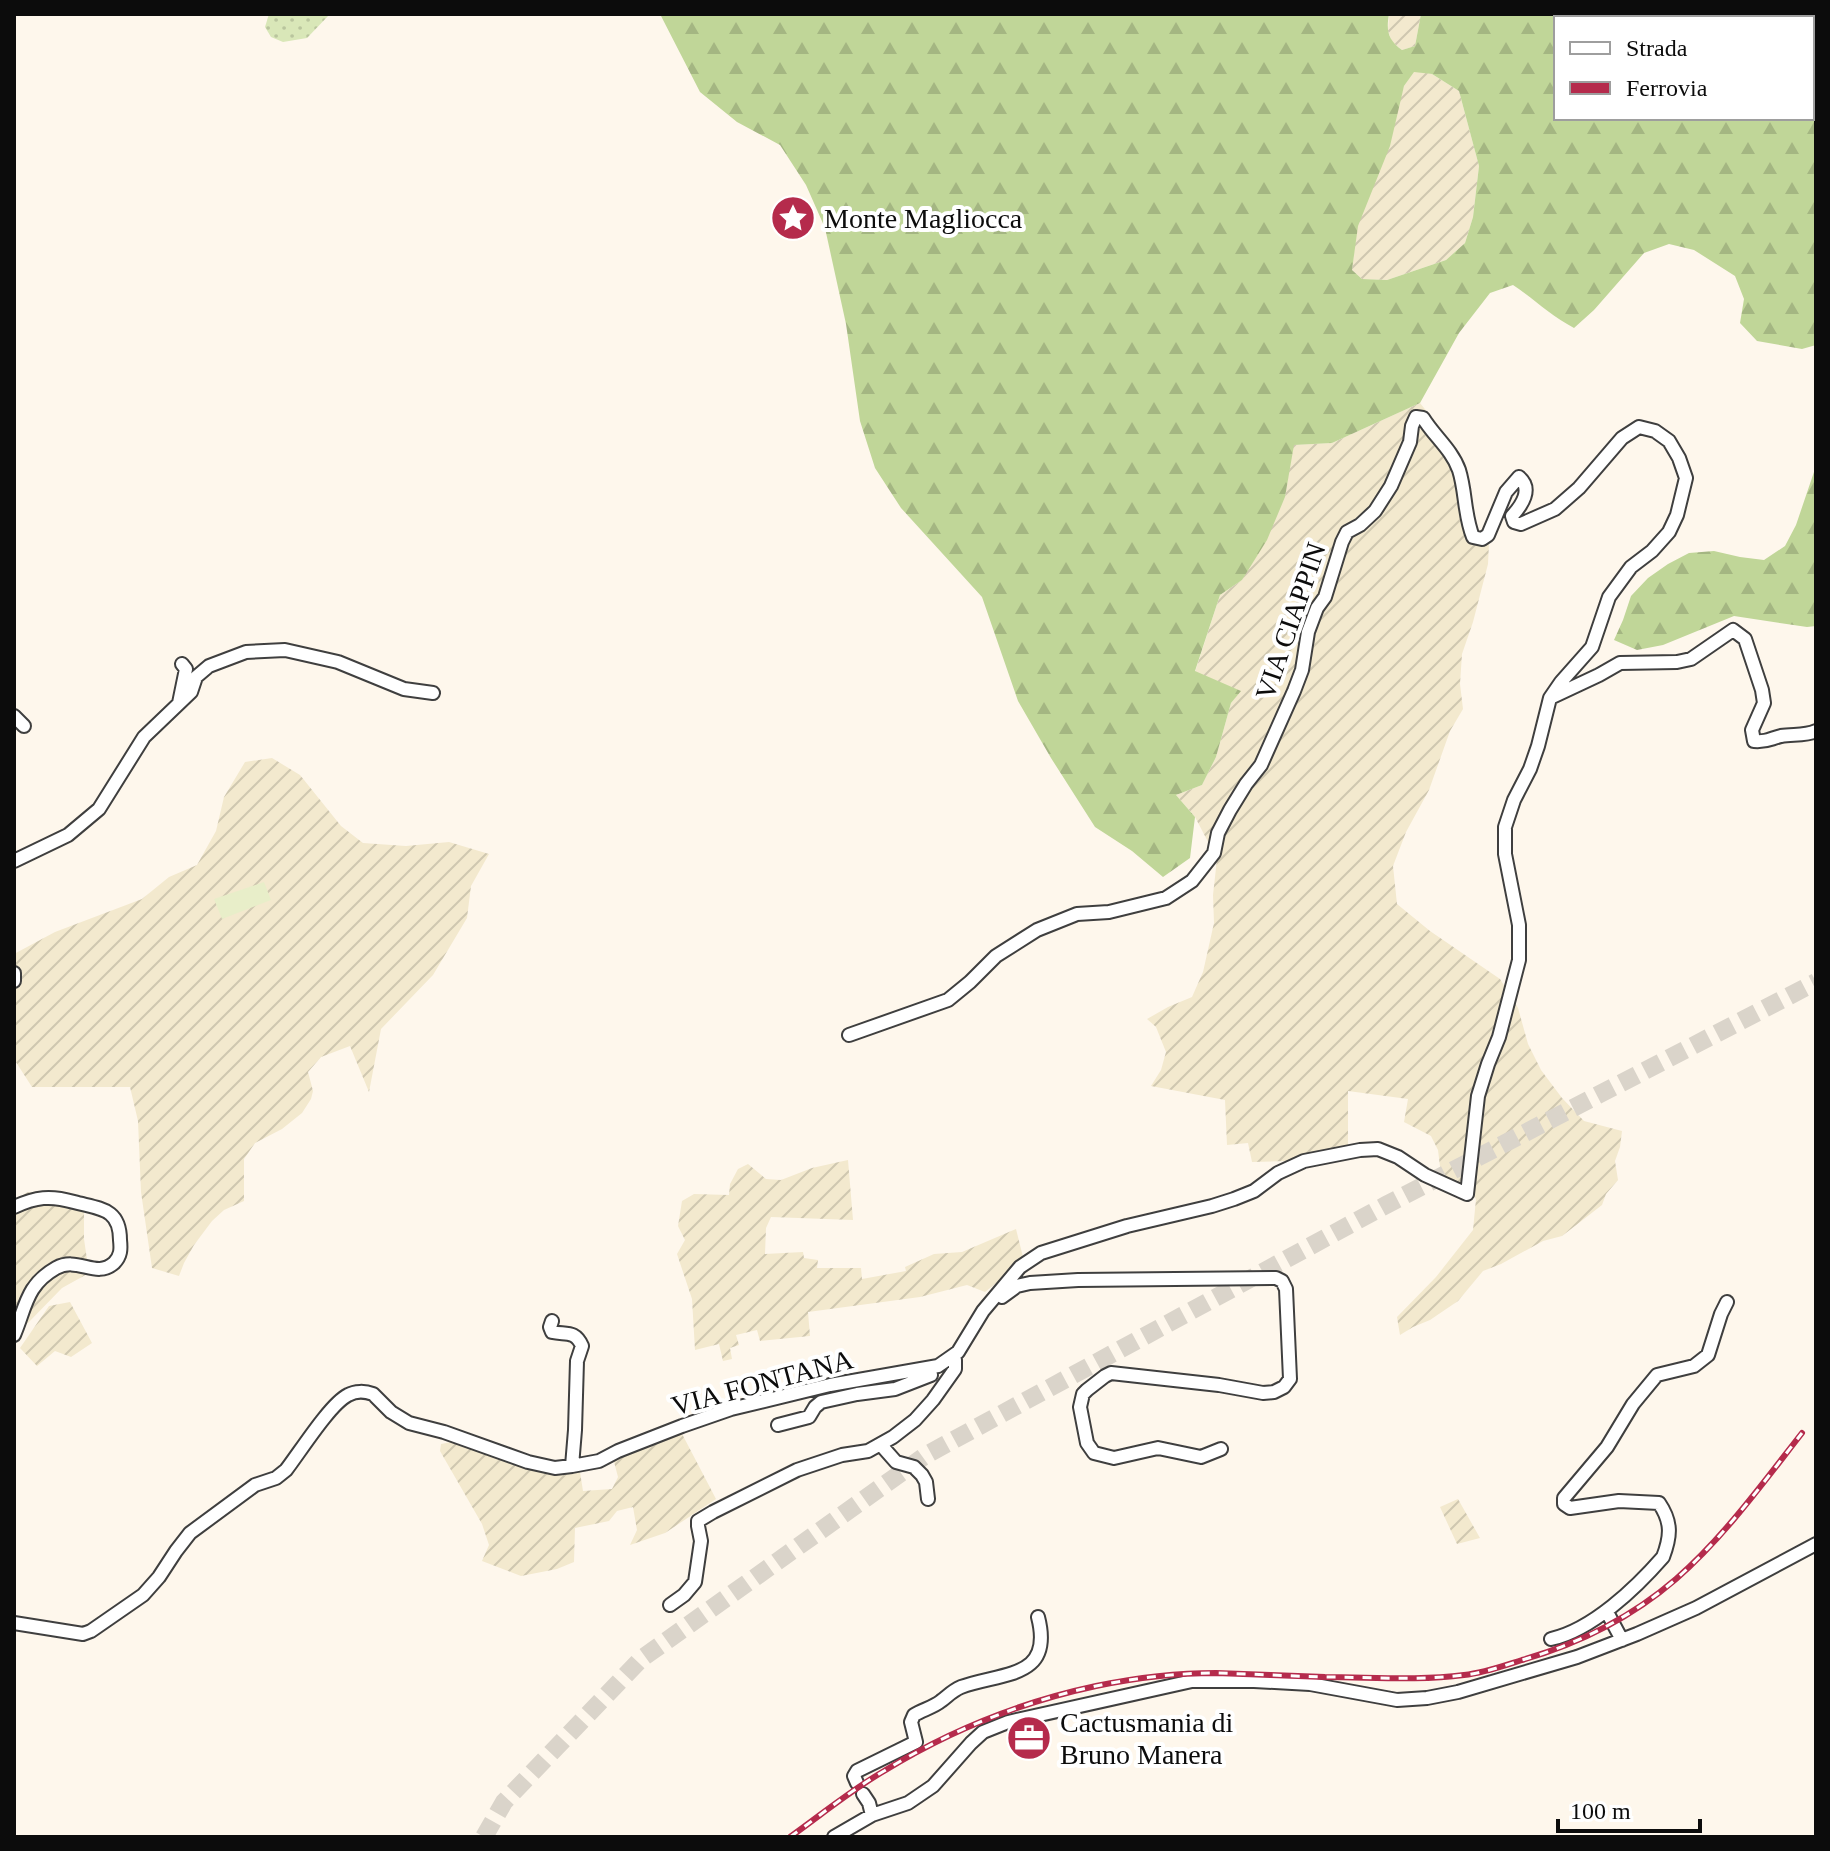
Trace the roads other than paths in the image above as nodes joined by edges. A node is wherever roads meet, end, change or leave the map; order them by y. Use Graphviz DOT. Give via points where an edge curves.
graph roads {
  1 [pos="182,664"];
  2 [pos="433,693"];
  3 [pos="1550,698"];
  4 [pos="179,705"];
  5 [pos="14,716"];
  6 [pos="24,726"];
  7 [pos="1816,731"];
  8 [pos="14,861"];
  9 [pos="14,973"];
  10 [pos="14,981"];
  11 [pos="849,1035"];
  12 [pos="14,1207"];
  13 [pos="1727,1302"];
  14 [pos="552,1321"];
  15 [pos="971,1333"];
  16 [pos="14,1335"];
  17 [pos="954,1361"];
  18 [pos="778,1425"];
  19 [pos="881,1445"];
  20 [pos="1221,1449"];
  21 [pos="572,1466"];
  22 [pos="928,1499"];
  23 [pos="1816,1544"];
  24 [pos="670,1605"];
  25 [pos="1607,1612"];
  26 [pos="1038,1617"];
  27 [pos="14,1623"];
  28 [pos="1551,1639"];
  29 [pos="1622,1640"];
  30 [pos="872,1815"];
  31 [pos="834,1837"];
  1 -- 4 [label="street" via="186,669"];
  2 -- 4 [label="street" via="404,689 338,662 285,650 246,652 209,666"];
  3 -- 7 [label="street" via="1620,663 1691,659 1733,630 1745,639 1762,690 1754,741"];
  3 -- 11 [label="street, VIA CIAPPIN" via="1592,647 1609,597 1631,567 1669,532 1686,478 1679,458 1669,441 1639,427 1622,438 1555,509 1521,524 1512,516 1526,487 1519,477 1482,539 1473,537 1466,519 1459,469 1423,418 1416,417 1391,486 1375,511 1342,542 1308,632 1294,691 1261,765 1218,833 1214,853 1192,881 1166,898 1077,914 1037,930 996,956 948,1000"];
  3 -- 15 [label="street, VIA CIAPPIN" via="1530,769 1505,827 1519,960 1478,1096 1467,1194 1378,1149 1304,1161 1234,1199 1041,1253 1020,1267"];
  4 -- 8 [label="street" via="144,737 99,809 68,835"];
  5 -- 6 [label="street"];
  9 -- 10 [label="street"];
  12 -- 16 [label="street" via="56,1197 107,1211 120,1226 121,1251 102,1270 73,1263 39,1281 28,1295"];
  13 -- 25 [label="street" via="1708,1355 1694,1366 1657,1375 1564,1498 1570,1508 1619,1501 1656,1503 1668,1517 1663,1557"];
  14 -- 21 [label="street" via="552,1332 573,1334 582,1346"];
  15 -- 17 [label="street"];
  15 -- 20 [label="street" via="1002,1297 1030,1283 1276,1278 1286,1289 1290,1379 1284,1387 1263,1393 1111,1373 1083,1394 1082,1420 1094,1453 1114,1458 1158,1448 1201,1457"];
  17 -- 18 [label="street" via="947,1370 895,1389 826,1400 809,1417"];
  17 -- 19 [label="street" via="955,1369 933,1400"];
  17 -- 21 [label="street, VIA FONTANA" via="731,1409 599,1461"];
  19 -- 22 [label="street" via="896,1462 922,1475"];
  19 -- 24 [label="street" via="797,1470 698,1521 695,1582"];
  21 -- 27 [label="street, VIA FONTANA" via="528,1462 409,1423 373,1394 357,1392 333,1407 286,1470 255,1485 190,1533 143,1595 109,1619 83,1634"];
  23 -- 29 [label="street" via="1696,1608"];
  25 -- 28 [label="street"];
  25 -- 29 [label="street"];
  26 -- 30 [label="street" via="1042,1638 1032,1664 947,1693 914,1715 916,1742 857,1771 854,1776"];
  29 -- 30 [label="street" via="1533,1671 1427,1698 1397,1700 1310,1684 1192,1681 1022,1719 983,1732 933,1786 908,1803"];
  30 -- 31 [label="street"];
}
